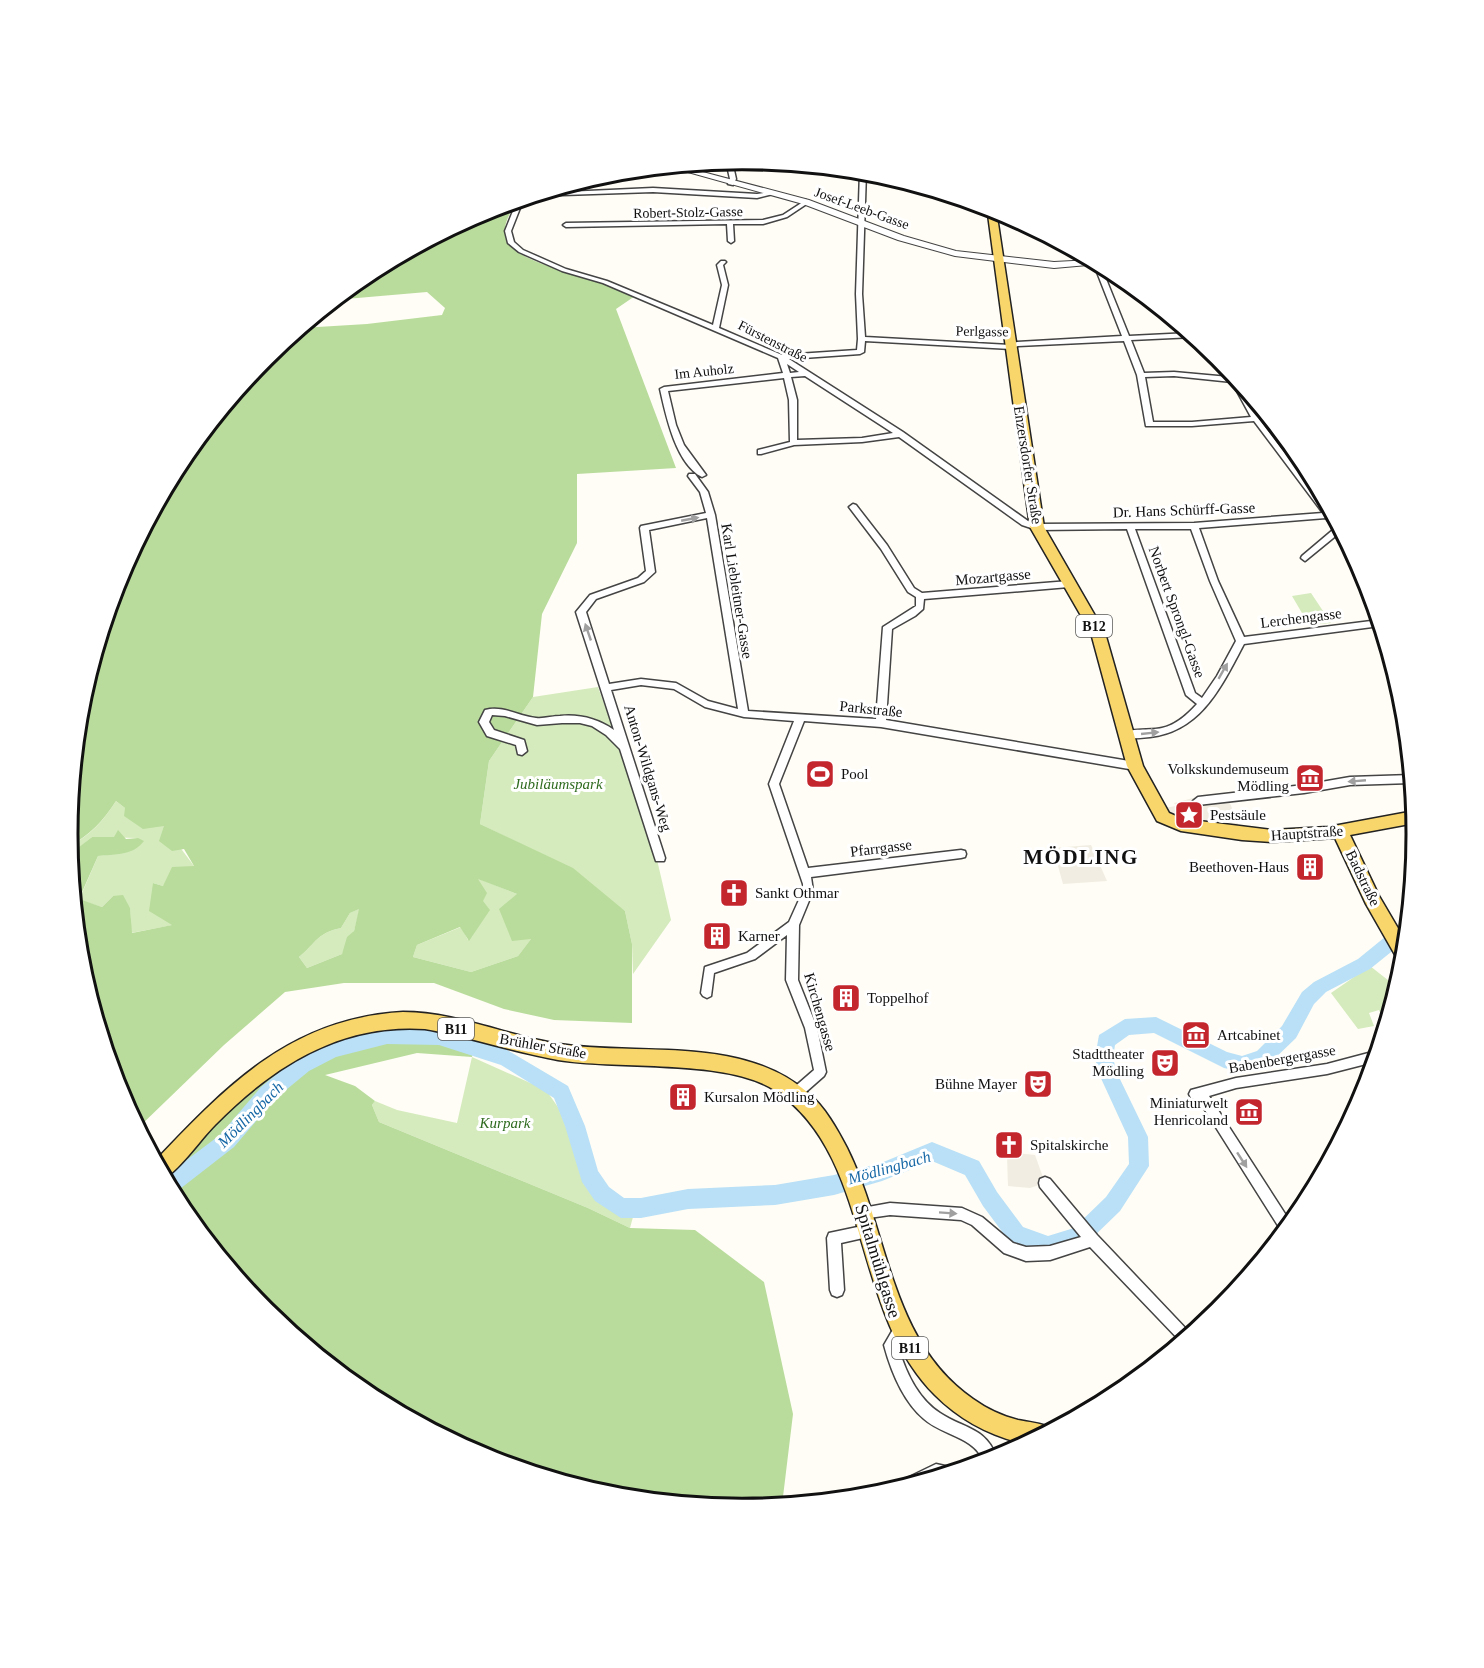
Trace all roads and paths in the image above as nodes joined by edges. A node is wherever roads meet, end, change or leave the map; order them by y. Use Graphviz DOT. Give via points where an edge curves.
graph roads {
  1 [pos="732,170"];
  2 [pos="692,172"];
  3 [pos="863,181"];
  4 [pos="731,184"];
  5 [pos="568,194"];
  6 [pos="770,194"];
  7 [pos="806,202"];
  8 [pos="516,210"];
  9 [pos="993,220"];
  10 [pos="730,222"];
  11 [pos="861,222"];
  12 [pos="566,225"];
  13 [pos="730,241"];
  14 [pos="998,260"];
  15 [pos="723,262"];
  16 [pos="1081,263"];
  17 [pos="1103,277"];
  18 [pos="716,328"];
  19 [pos="1182,337"];
  20 [pos="862,339"];
  21 [pos="1127,339"];
  22 [pos="1011,347"];
  23 [pos="781,357"];
  24 [pos="807,374"];
  25 [pos="1141,375"];
  26 [pos="787,376"];
  27 [pos="1226,379"];
  28 [pos="1250,407"];
  29 [pos="1256,419"];
  30 [pos="900,434"];
  31 [pos="794,443"];
  32 [pos="761,452"];
  33 [pos="697,475"];
  34 [pos="1305,482"];
  35 [pos="853,507"];
  36 [pos="711,515"];
  37 [pos="1324,515"];
  38 [pos="1194,526"];
  39 [pos="1037,527"];
  40 [pos="1130,527"];
  41 [pos="1335,535"];
  42 [pos="1305,558"];
  43 [pos="1069,584"];
  44 [pos="920,596"];
  45 [pos="1372,624"];
  46 [pos="1241,641"];
  47 [pos="608,687"];
  48 [pos="1198,701"];
  49 [pos="744,714"];
  50 [pos="800,718"];
  51 [pos="881,723"];
  52 [pos="1126,735"];
  53 [pos="522,751"];
  54 [pos="627,751"];
  55 [pos="1135,766"];
  56 [pos="1404,778"];
  57 [pos="1198,801"];
  58 [pos="1406,819"];
  59 [pos="1198,828"];
  60 [pos="1340,831"];
  61 [pos="960,854"];
  62 [pos="660,858"];
  63 [pos="805,873"];
  64 [pos="794,925"];
  65 [pos="1397,941"];
  66 [pos="707,993"];
  67 [pos="1367,1059"];
  68 [pos="795,1094"];
  69 [pos="166,1164"];
  70 [pos="1045,1183"];
  71 [pos="1282,1220"];
  72 [pos="864,1222"];
  73 [pos="1091,1238"];
  74 [pos="837,1290"];
  75 [pos="900,1331"];
  76 [pos="1181,1332"];
  77 [pos="1027,1434"];
  78 [pos="986,1451"];
  1 -- 4 [label="street"];
  2 -- 4 [label="street"];
  3 -- 11 [label="street"];
  4 -- 6 [label="street"];
  5 -- 6 [label="street, Josef-Leeb-Gasse" via="653,190"];
  6 -- 7 [label="street, Josef-Leeb-Gasse"];
  7 -- 10 [label="street, Robert-Stolz-Gasse" via="772,221"];
  7 -- 11 [label="street, Josef-Leeb-Gasse"];
  8 -- 18 [label="street, Fürstenstraße" via="508,231 511,243 521,251"];
  9 -- 14 [label="main road, B12"];
  10 -- 12 [label="street, Robert-Stolz-Gasse"];
  10 -- 13 [label="street"];
  11 -- 14 [label="street, Josef-Leeb-Gasse" via="937,249"];
  11 -- 20 [label="street"];
  14 -- 16 [label="street, Josef-Leeb-Gasse"];
  14 -- 22 [label="main road, Enzersdorfer Straße / B12"];
  15 -- 18 [label="street" via="720,265 725,285"];
  17 -- 21 [label="street"];
  18 -- 23 [label="street, Fürstenstraße"];
  19 -- 21 [label="street, Perlgasse"];
  20 -- 22 [label="street, Perlgasse"];
  20 -- 23 [label="street" via="860,352"];
  21 -- 22 [label="street, Perlgasse"];
  21 -- 25 [label="street"];
  22 -- 39 [label="main road, Enzersdorfer Straße / B12"];
  23 -- 24 [label="street, Fürstenstraße"];
  23 -- 26 [label="street"];
  24 -- 26 [label="street, Im Auholz"];
  24 -- 30 [label="street, Fürstenstraße"];
  25 -- 27 [label="street"];
  25 -- 29 [label="street" via="1147,421 1151,425"];
  26 -- 31 [label="street" via="793,401"];
  26 -- 33 [label="street, Im Auholz" via="664,389 676,441"];
  28 -- 29 [label="street"];
  29 -- 34 [label="street"];
  30 -- 31 [label="street"];
  30 -- 39 [label="street, Fürstenstraße" via="1017,519"];
  31 -- 32 [label="street"];
  33 -- 36 [label="street, Karl Liebleitner-Gasse"];
  35 -- 44 [label="street" via="911,590"];
  47 -- 36 [label="street, Anton-Wildgans-Weg, one-way" via="581,612 593,597 641,580 651,572 644,528"];
  36 -- 49 [label="street, Karl Liebleitner-Gasse"];
  37 -- 38 [label="street, Dr. Hans Schürff-Gasse"];
  38 -- 40 [label="street, Dr. Hans Schürff-Gasse"];
  38 -- 46 [label="street"];
  39 -- 40 [label="street, Dr. Hans Schürff-Gasse"];
  39 -- 43 [label="main road, Enzersdorfer Straße / B12"];
  40 -- 48 [label="street, Norbert Sprongl-Gasse" via="1191,695"];
  41 -- 42 [label="street"];
  43 -- 44 [label="street, Mozartgasse"];
  43 -- 52 [label="main road, Enzersdorfer Straße / B12" via="1098,633"];
  44 -- 51 [label="street" via="920,607 888,627"];
  45 -- 46 [label="street, Lerchengasse"];
  48 -- 46 [label="street, one-way" via="1213,689"];
  47 -- 49 [label="street, Parkstraße" via="641,682 676,686 705,704"];
  47 -- 54 [label="street, Anton-Wildgans-Weg"];
  52 -- 48 [label="street, one-way" via="1172,728 1185,721"];
  49 -- 50 [label="street, Parkstraße"];
  50 -- 51 [label="street, Parkstraße"];
  50 -- 63 [label="street" via="774,784"];
  51 -- 55 [label="street, Parkstraße"];
  52 -- 55 [label="main road, Enzersdorfer Straße / B12"];
  53 -- 54 [label="street" via="520,743 489,733 484,722 488,712 496,710 535,722 594,722 616,736"];
  54 -- 62 [label="street, Anton-Wildgans-Weg"];
  55 -- 59 [label="main road, Enzersdorfer Straße / B12" via="1163,817"];
  56 -- 57 [label="street, one-way" via="1350,781"];
  58 -- 60 [label="main road, Hauptstraße"];
  59 -- 60 [label="main road, Hauptstraße / B12" via="1260,836"];
  60 -- 65 [label="main road, Badstraße" via="1371,899"];
  61 -- 63 [label="street, Pfarrgasse"];
  63 -- 64 [label="street, Kirchengasse" via="808,891"];
  64 -- 66 [label="street" via="751,956 709,970"];
  64 -- 68 [label="street, Kirchengasse" via="792,980 812,1028 820,1072"];
  67 -- 71 [label="street, Babenbergergasse, one-way" via="1198,1093"];
  68 -- 69 [label="main road, Brühler Straße / B11" via="754,1071 740,1068 561,1052 423,1021 384,1022 319,1038 274,1061 241,1086"];
  68 -- 72 [label="main road, Spitalmühlgasse / B11" via="833,1138 853,1182"];
  70 -- 73 [label="street"];
  72 -- 73 [label="street, one-way" via="890,1209 962,1214 1009,1248 1026,1254 1050,1253"];
  72 -- 74 [label="street" via="834,1238"];
  72 -- 75 [label="main road, Spitalmühlgasse / B11"];
  73 -- 76 [label="street"];
  75 -- 77 [label="main road, Spitalmühlgasse / B11" via="928,1374 946,1393 993,1423"];
  75 -- 78 [label="street, Spitalmühlgasse" via="891,1346 909,1389 931,1415 968,1433"];
}
